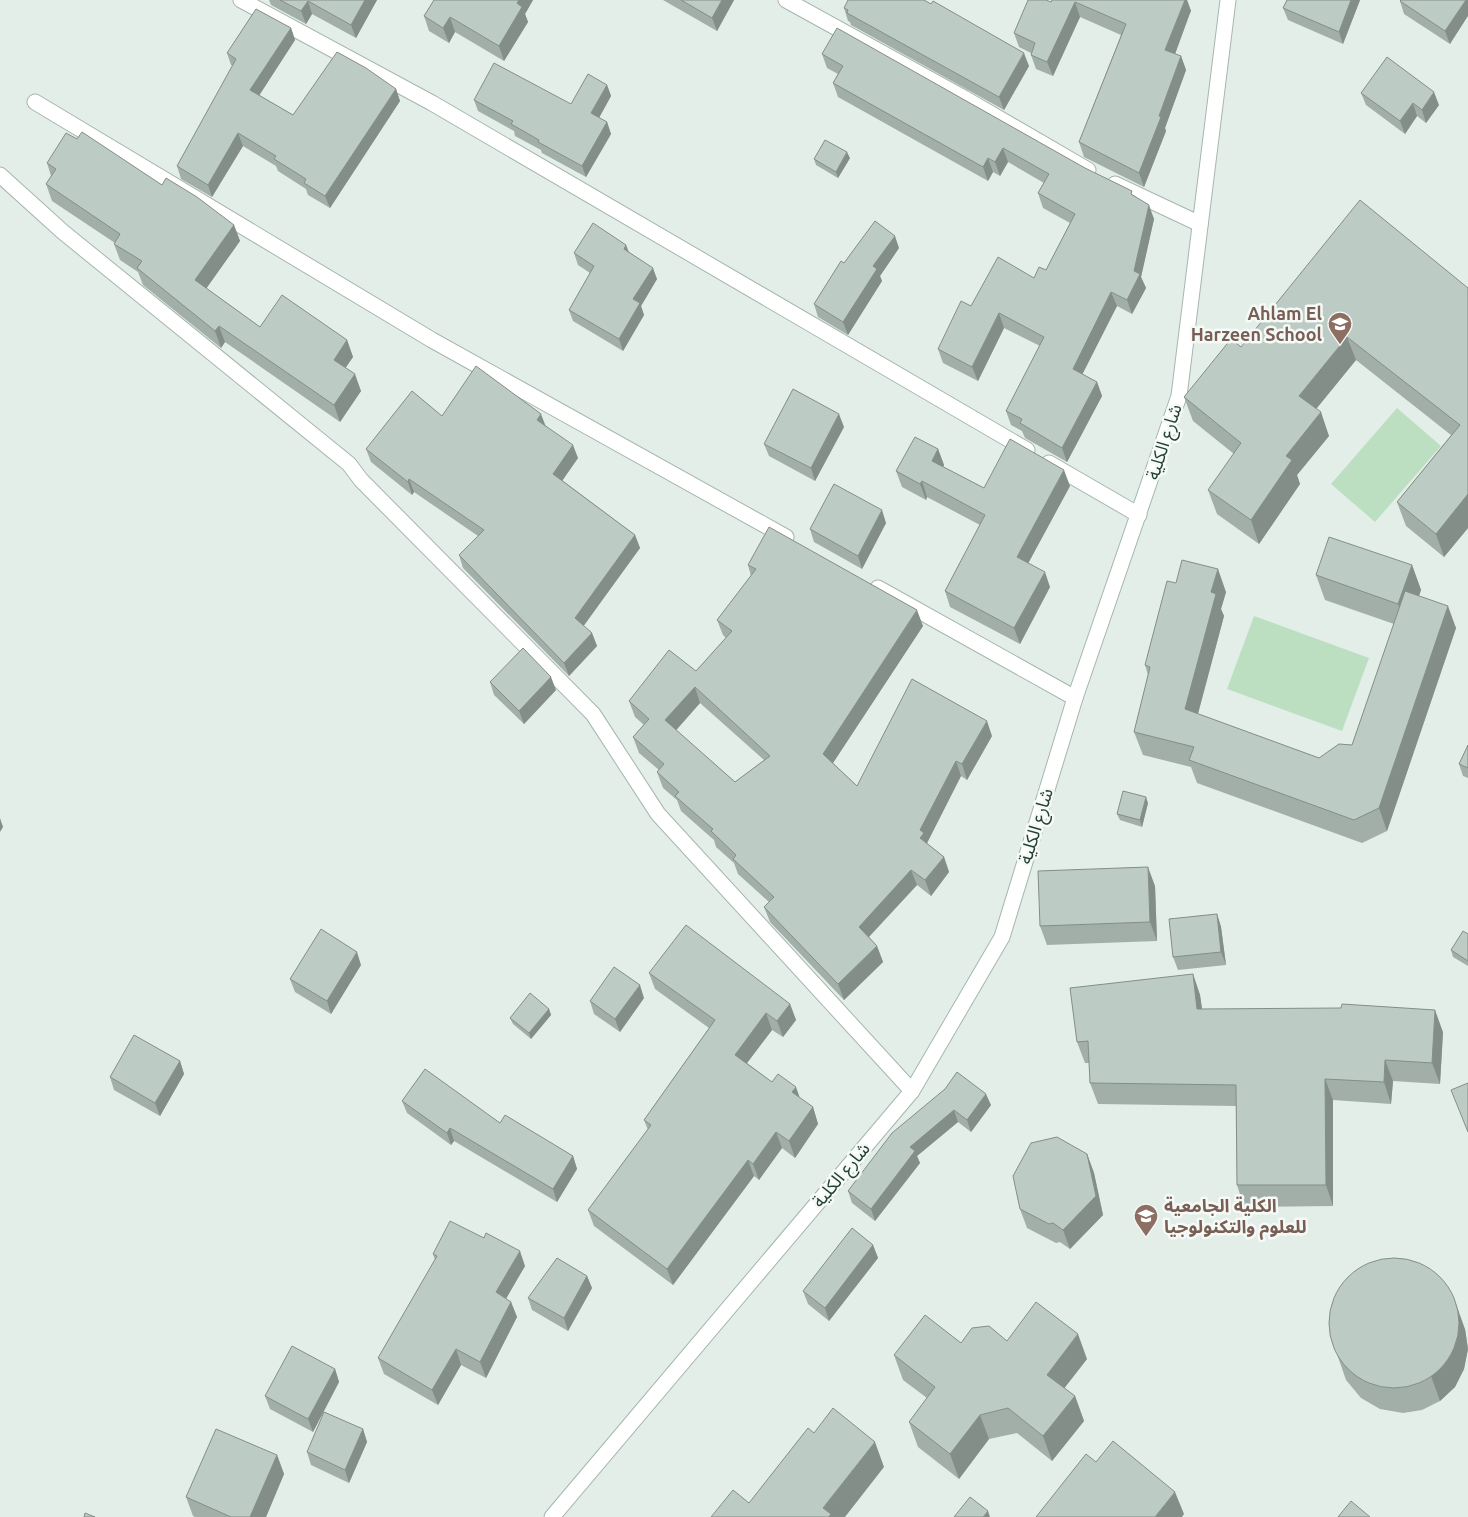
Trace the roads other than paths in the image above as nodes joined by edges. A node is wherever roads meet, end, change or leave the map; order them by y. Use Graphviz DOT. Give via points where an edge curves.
graph roads {
  1 [pos="240,0"];
  2 [pos="786,0"];
  3 [pos="1228,0"];
  4 [pos="35,102"];
  5 [pos="0,176"];
  6 [pos="1200,224"];
  7 [pos="1139,515"];
  8 [pos="797,543"];
  9 [pos="867,582"];
  10 [pos="1075,698"];
  11 [pos="912,1091"];
  12 [pos="552,1517"];
  1 -- 7 [label="street" via="432,103"];
  2 -- 6 [label="street" via="1095,174"];
  3 -- 6 [label="street, شارع الكلية"];
  4 -- 8 [label="street" via="432,340"];
  5 -- 11 [label="street" via="62,232 349,464 593,714 658,814"];
  6 -- 7 [label="street, شارع الكلية" via="1179,396"];
  7 -- 10 [label="street, شارع الكلية"];
  9 -- 10 [label="street"];
  10 -- 11 [label="street, شارع الكلية" via="1002,937"];
  11 -- 12 [label="street, شارع الكلية"];
}
